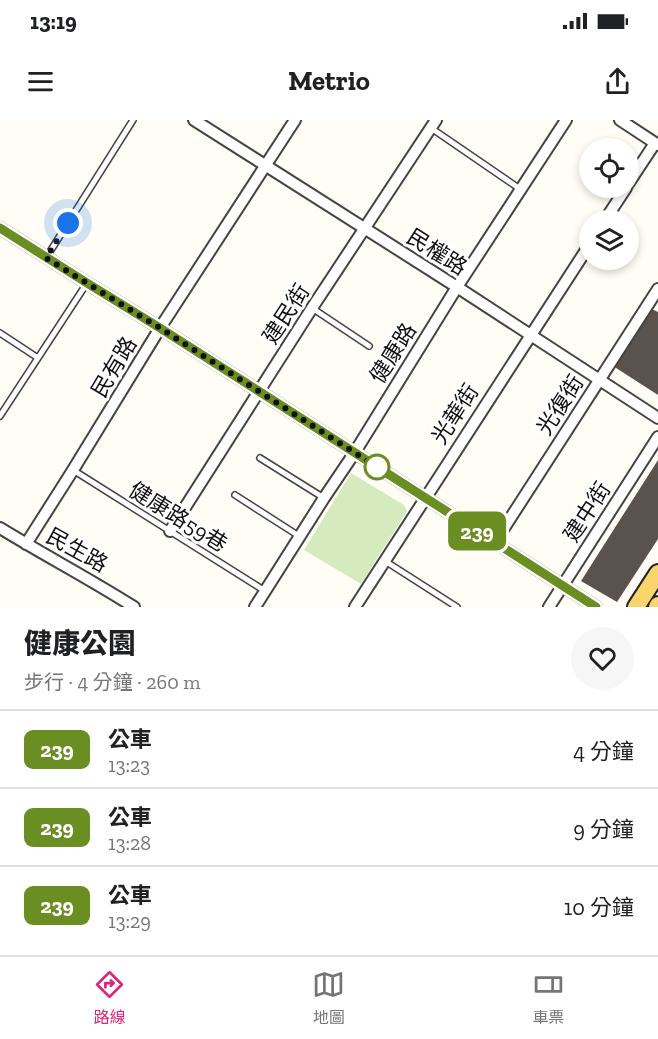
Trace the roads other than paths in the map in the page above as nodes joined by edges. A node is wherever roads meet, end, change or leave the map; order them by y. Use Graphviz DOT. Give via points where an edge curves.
graph roads {
  1 [pos="133,120"];
  2 [pos="194,120"];
  3 [pos="295,120"];
  4 [pos="566,120"];
  5 [pos="620,120"];
  6 [pos="434,124"];
  7 [pos="656,144"];
  8 [pos="266,165"];
  9 [pos="639,169"];
  10 [pos="520,189"];
  11 [pos="0,228"];
  12 [pos="365,230"];
  13 [pos="46,258"];
  14 [pos="579,261"];
  15 [pos="87,283"];
  16 [pos="457,287"];
  17 [pos="658,289"];
  18 [pos="654,304"];
  19 [pos="312,308"];
  20 [pos="160,328"];
  21 [pos="0,333"];
  22 [pos="530,336"];
  23 [pos="369,346"];
  24 [pos="38,358"];
  25 [pos="600,380"];
  26 [pos="259,392"];
  27 [pos="0,416"];
  28 [pos="658,418"];
  29 [pos="658,437"];
  30 [pos="355,453"];
  31 [pos="260,458"];
  32 [pos="73,470"];
  33 [pos="235,495"];
  34 [pos="324,498"];
  35 [pos="424,498"];
  36 [pos="0,528"];
  37 [pos="170,531"];
  38 [pos="300,537"];
  39 [pos="495,542"];
  40 [pos="26,544"];
  41 [pos="385,561"];
  42 [pos="658,573"];
  43 [pos="563,586"];
  44 [pos="266,591"];
  45 [pos="454,606"];
  46 [pos="134,607"];
  47 [pos="255,607"];
  48 [pos="355,607"];
  49 [pos="549,607"];
  50 [pos="596,607"];
  51 [pos="636,607"];
  1 -- 13 [label="lane"];
  2 -- 8 [label="street, 民權路"];
  3 -- 8 [label="street, 民有路"];
  4 -- 10 [label="street, 健康路"];
  5 -- 7 [label="street"];
  6 -- 10 [label="lane"];
  6 -- 12 [label="street, 建民街"];
  7 -- 9 [label="street"];
  8 -- 12 [label="street, 民權路"];
  8 -- 20 [label="street, 民有路"];
  10 -- 16 [label="street, 健康路"];
  11 -- 13 [label="street"];
  12 -- 16 [label="street, 民權路"];
  12 -- 19 [label="street, 建民街"];
  13 -- 15 [label="street"];
  14 -- 22 [label="street, 光華街"];
  15 -- 20 [label="street"];
  15 -- 24 [label="lane"];
  16 -- 22 [label="street, 民權路"];
  16 -- 30 [label="street, 健康路"];
  17 -- 18 [label="street, 光復街"];
  18 -- 25 [label="street, 光復街"];
  19 -- 23 [label="lane"];
  19 -- 26 [label="street, 建民街"];
  20 -- 26 [label="street"];
  20 -- 32 [label="street, 民有路"];
  21 -- 24 [label="lane"];
  22 -- 25 [label="street, 民權路"];
  22 -- 35 [label="street, 光華街"];
  24 -- 27 [label="lane"];
  25 -- 28 [label="street, 民權路"];
  25 -- 39 [label="street, 光復街"];
  26 -- 30 [label="street"];
  26 -- 37 [label="street, 建民街"];
  29 -- 43 [label="street, 建中街"];
  30 -- 34 [label="street, 健康路"];
  30 -- 35 [label="street"];
  31 -- 34 [label="lane"];
  32 -- 37 [label="lane, 健康路59巷"];
  32 -- 40 [label="street, 民有路"];
  33 -- 38 [label="lane"];
  34 -- 38 [label="street, 健康路"];
  35 -- 39 [label="street"];
  35 -- 41 [label="street, 光華街"];
  36 -- 40 [label="street, 民生路"];
  37 -- 44 [label="lane, 健康路59巷"];
  38 -- 44 [label="street, 健康路"];
  39 -- 43 [label="street"];
  40 -- 46 [label="street, 民生路"];
  41 -- 45 [label="lane"];
  41 -- 48 [label="street, 光華街"];
  42 -- 51 [label="main road"];
  43 -- 49 [label="street, 建中街"];
  43 -- 50 [label="street"];
  44 -- 47 [label="street, 健康路"];
}
